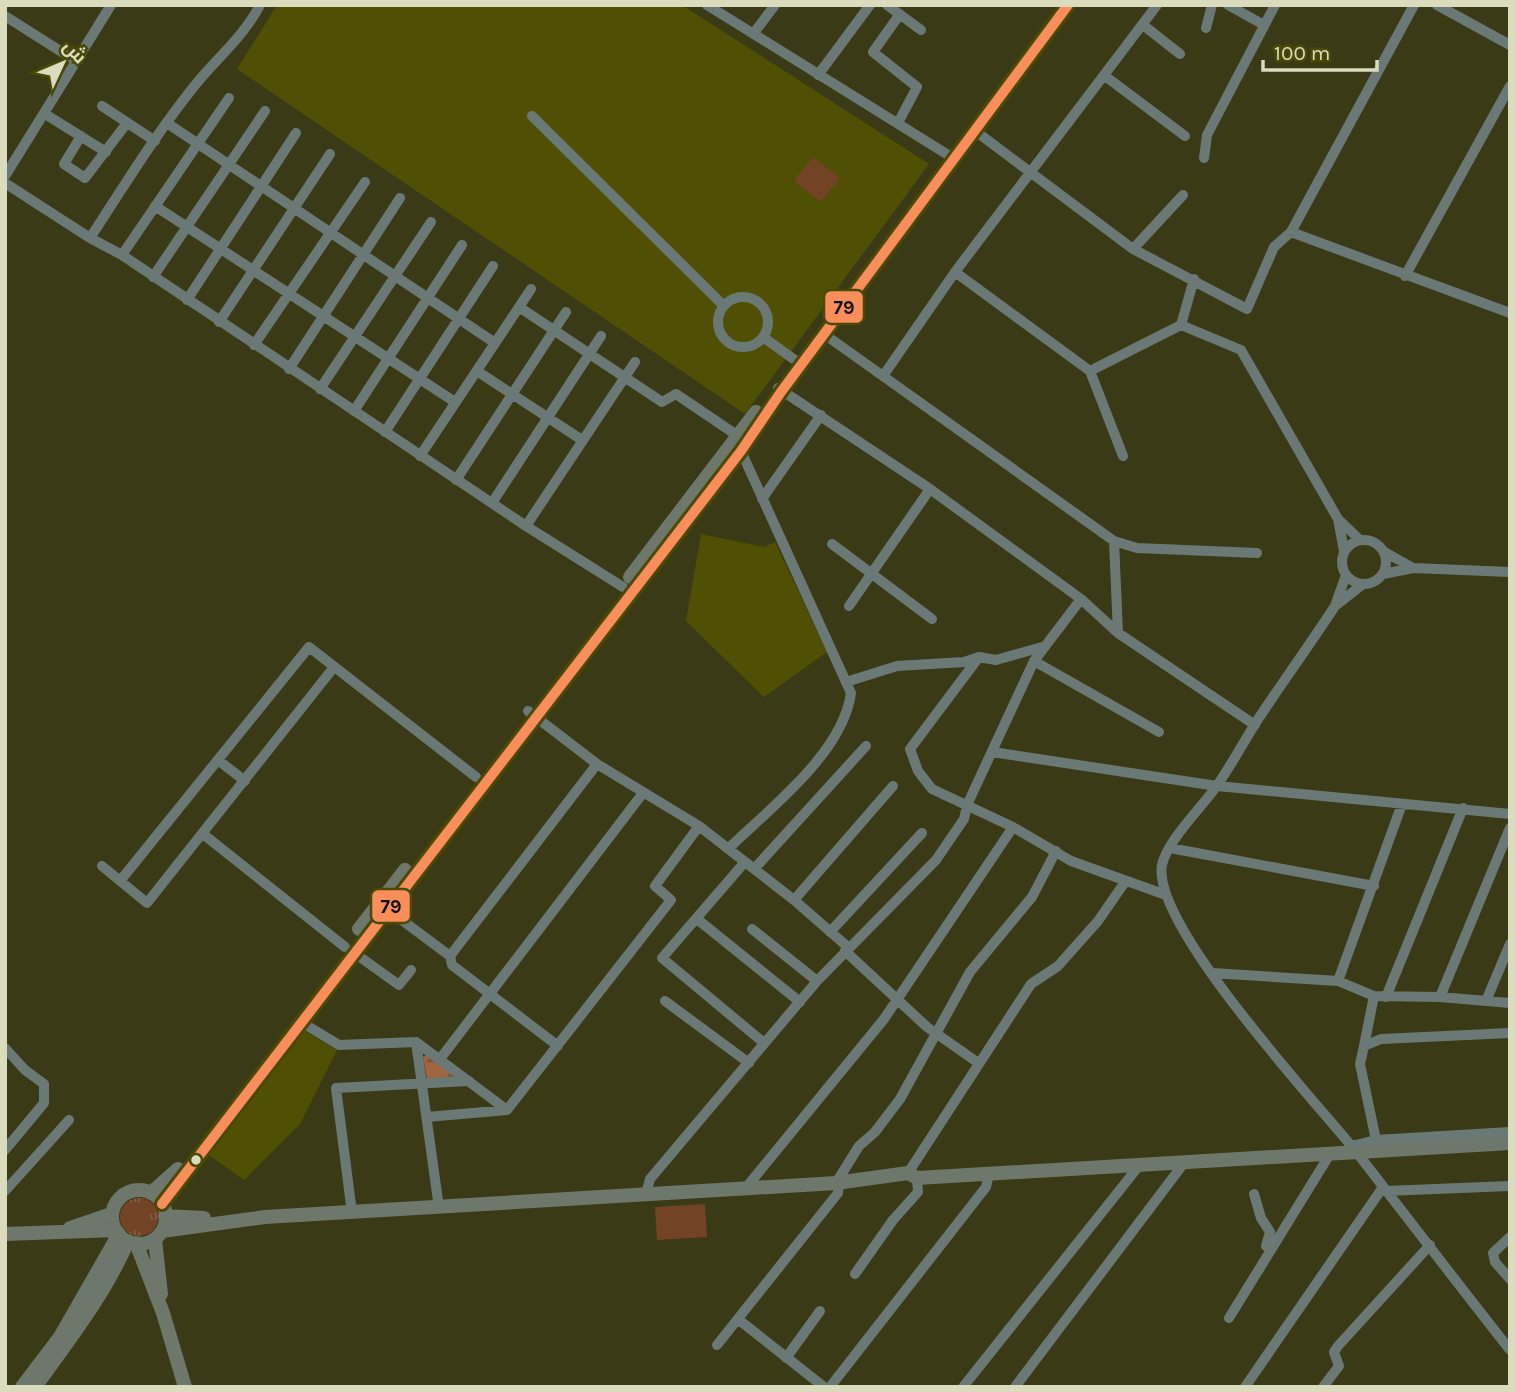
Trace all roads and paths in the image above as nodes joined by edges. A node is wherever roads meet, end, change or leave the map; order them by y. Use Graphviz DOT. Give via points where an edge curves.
graph roads {
  1 [pos="111,5"];
  2 [pos="260,5"];
  3 [pos="775,5"];
  4 [pos="870,5"];
  5 [pos="887,5"];
  6 [pos="1056,5"];
  7 [pos="1068,5"];
  8 [pos="1157,5"];
  9 [pos="1212,5"];
  10 [pos="1228,5"];
  11 [pos="1275,5"];
  12 [pos="1415,5"];
  13 [pos="1437,5"];
  14 [pos="709,6"];
  15 [pos="900,14"];
  16 [pos="5,16"];
  17 [pos="1143,25"];
  18 [pos="1264,25"];
  19 [pos="1206,28"];
  20 [pos="921,30"];
  21 [pos="753,34"];
  22 [pos="1510,45"];
  23 [pos="1180,54"];
  24 [pos="76,61"];
  25 [pos="818,75"];
  26 [pos="1105,76"];
  27 [pos="1510,86"];
  28 [pos="229,98"];
  29 [pos="102,106"];
  30 [pos="265,111"];
  31 [pos="45,114"];
  32 [pos="533,116"];
  33 [pos="127,122"];
  34 [pos="167,123"];
  35 [pos="898,123"];
  36 [pos="974,130"];
  37 [pos="296,133"];
  38 [pos="81,136"];
  39 [pos="1185,136"];
  40 [pos="155,141"];
  41 [pos="197,144"];
  42 [pos="106,152"];
  43 [pos="330,154"];
  44 [pos="949,156"];
  45 [pos="1204,158"];
  46 [pos="229,167"];
  47 [pos="1033,173"];
  48 [pos="5,176"];
  49 [pos="365,182"];
  50 [pos="5,183"];
  51 [pos="262,188"];
  52 [pos="1183,195"];
  53 [pos="400,198"];
  54 [pos="155,206"];
  55 [pos="294,210"];
  56 [pos="431,222"];
  57 [pos="188,226"];
  58 [pos="330,232"];
  59 [pos="1291,232"];
  60 [pos="89,238"];
  61 [pos="462,245"];
  62 [pos="220,248"];
  63 [pos="1133,249"];
  64 [pos="122,255"];
  65 [pos="362,255"];
  66 [pos="493,266"];
  67 [pos="254,271"];
  68 [pos="956,272"];
  69 [pos="1405,276"];
  70 [pos="153,277"];
  71 [pos="394,277"];
  72 [pos="1194,279"];
  73 [pos="531,289"];
  74 [pos="288,293"];
  75 [pos="426,298"];
  76 [pos="187,300"];
  77 [pos="724,306"];
  78 [pos="519,307"];
  79 [pos="566,312"];
  80 [pos="1510,313"];
  81 [pos="322,317"];
  82 [pos="459,320"];
  83 [pos="219,322"];
  84 [pos="1181,325"];
  85 [pos="555,330"];
  86 [pos="824,334"];
  87 [pos="601,336"];
  88 [pos="763,337"];
  89 [pos="354,339"];
  90 [pos="495,343"];
  91 [pos="254,345"];
  92 [pos="590,353"];
  93 [pos="387,359"];
  94 [pos="795,360"];
  95 [pos="635,362"];
  96 [pos="289,369"];
  97 [pos="477,371"];
  98 [pos="1090,371"];
  99 [pos="883,376"];
  100 [pos="626,378"];
  101 [pos="420,380"];
  102 [pos="320,389"];
  103 [pos="779,389"];
  104 [pos="512,394"];
  105 [pos="455,402"];
  106 [pos="354,411"];
  107 [pos="821,415"];
  108 [pos="549,417"];
  109 [pos="385,432"];
  110 [pos="582,440"];
  111 [pos="739,444"];
  112 [pos="420,456"];
  113 [pos="1123,456"];
  114 [pos="456,480"];
  115 [pos="930,489"];
  116 [pos="762,499"];
  117 [pos="492,503"];
  118 [pos="1338,519"];
  119 [pos="526,526"];
  120 [pos="1360,540"];
  121 [pos="1114,541"];
  122 [pos="832,544"];
  123 [pos="1344,551"];
  124 [pos="1383,551"];
  125 [pos="1257,553"];
  126 [pos="1413,568"];
  127 [pos="1510,572"];
  128 [pos="1383,573"];
  129 [pos="870,574"];
  130 [pos="1346,575"];
  131 [pos="1363,584"];
  132 [pos="623,587"];
  133 [pos="1081,599"];
  134 [pos="849,606"];
  135 [pos="1335,606"];
  136 [pos="932,619"];
  137 [pos="1118,633"];
  138 [pos="1042,647"];
  139 [pos="979,657"];
  140 [pos="1034,662"];
  141 [pos="334,667"];
  142 [pos="845,682"];
  143 [pos="531,713"];
  144 [pos="1255,725"];
  145 [pos="1159,732"];
  146 [pos="866,746"];
  147 [pos="992,752"];
  148 [pos="218,760"];
  149 [pos="597,764"];
  150 [pos="477,777"];
  151 [pos="245,781"];
  152 [pos="893,786"];
  153 [pos="1217,786"];
  154 [pos="643,793"];
  155 [pos="1402,804"];
  156 [pos="967,805"];
  157 [pos="1463,808"];
  158 [pos="1510,814"];
  159 [pos="699,826"];
  160 [pos="1013,827"];
  161 [pos="1510,828"];
  162 [pos="922,833"];
  163 [pos="202,834"];
  164 [pos="1170,848"];
  165 [pos="728,849"];
  166 [pos="1056,851"];
  167 [pos="102,866"];
  168 [pos="749,866"];
  169 [pos="120,881"];
  170 [pos="1125,882"];
  171 [pos="1374,886"];
  172 [pos="1167,895"];
  173 [pos="794,900"];
  174 [pos="387,909"];
  175 [pos="697,919"];
  176 [pos="752,929"];
  177 [pos="830,932"];
  178 [pos="1510,944"];
  179 [pos="349,950"];
  180 [pos="847,950"];
  181 [pos="450,956"];
  182 [pos="411,970"];
  183 [pos="1212,973"];
  184 [pos="817,981"];
  185 [pos="1338,981"];
  186 [pos="491,994"];
  187 [pos="1374,996"];
  188 [pos="1386,997"];
  189 [pos="1440,997"];
  190 [pos="896,998"];
  191 [pos="665,1001"];
  192 [pos="1486,1001"];
  193 [pos="1509,1001"];
  194 [pos="800,1002"];
  195 [pos="300,1022"];
  196 [pos="937,1033"];
  197 [pos="1510,1033"];
  198 [pos="416,1042"];
  199 [pos="765,1043"];
  200 [pos="558,1046"];
  201 [pos="1364,1046"];
  202 [pos="5,1048"];
  203 [pos="440,1059"];
  204 [pos="977,1062"];
  205 [pos="749,1063"];
  206 [pos="469,1081"];
  207 [pos="422,1084"];
  208 [pos="508,1110"];
  209 [pos="427,1117"];
  210 [pos="69,1120"];
  211 [pos="1510,1132"];
  212 [pos="1376,1140"];
  213 [pos="1510,1143"];
  214 [pos="5,1150"];
  215 [pos="1354,1150"];
  216 [pos="1330,1154"];
  217 [pos="1184,1163"];
  218 [pos="1138,1167"];
  219 [pos="989,1174"];
  220 [pos="913,1176"];
  221 [pos="837,1183"];
  222 [pos="1510,1186"];
  223 [pos="745,1189"];
  224 [pos="1384,1189"];
  225 [pos="5,1191"];
  226 [pos="646,1194"];
  227 [pos="1254,1195"];
  228 [pos="439,1208"];
  229 [pos="352,1213"];
  230 [pos="111,1214"];
  231 [pos="159,1216"];
  232 [pos="56,1233"];
  233 [pos="5,1234"];
  234 [pos="125,1237"];
  235 [pos="1510,1237"];
  236 [pos="1430,1245"];
  237 [pos="1261,1264"];
  238 [pos="855,1274"];
  239 [pos="1510,1279"];
  240 [pos="820,1311"];
  241 [pos="163,1313"];
  242 [pos="1229,1318"];
  243 [pos="739,1320"];
  244 [pos="717,1345"];
  245 [pos="1510,1350"];
  246 [pos="786,1357"];
  247 [pos="22,1387"];
  248 [pos="35,1387"];
  249 [pos="185,1387"];
  250 [pos="824,1387"];
  251 [pos="830,1387"];
  252 [pos="962,1387"];
  253 [pos="1015,1387"];
  254 [pos="1245,1387"];
  255 [pos="1323,1387"];
  1 -- 24 [label="street"];
  2 -- 34 [label="street" via="230,50"];
  3 -- 21 [label="street"];
  4 -- 25 [label="street"];
  5 -- 15 [label="street"];
  6 -- 44 [label="main road"];
  7 -- 36 [label="main road"];
  8 -- 17 [label="street"];
  9 -- 19 [label="street"];
  10 -- 18 [label="street"];
  11 -- 18 [label="street"];
  12 -- 59 [label="street"];
  13 -- 22 [label="street"];
  14 -- 21 [label="street"];
  15 -- 20 [label="street"];
  15 -- 35 [label="street" via="873,52 917,87"];
  16 -- 24 [label="street"];
  17 -- 23 [label="street"];
  17 -- 26 [label="street"];
  18 -- 45 [label="street" via="1207,135"];
  21 -- 25 [label="street"];
  24 -- 31 [label="street"];
  25 -- 35 [label="street"];
  26 -- 39 [label="street"];
  26 -- 47 [label="street"];
  27 -- 69 [label="street"];
  28 -- 41 [label="street"];
  29 -- 33 [label="street"];
  30 -- 46 [label="street"];
  31 -- 38 [label="street"];
  31 -- 48 [label="street"];
  32 -- 77 [label="street"];
  33 -- 40 [label="street"];
  33 -- 42 [label="street"];
  34 -- 40 [label="street"];
  34 -- 41 [label="street"];
  35 -- 44 [label="street"];
  36 -- 44 [label="main road"];
  36 -- 47 [label="street"];
  37 -- 51 [label="street"];
  38 -- 42 [label="street"];
  38 -- 42 [label="street" via="64,162 82,177 88,177"];
  40 -- 60 [label="street"];
  41 -- 46 [label="street"];
  41 -- 54 [label="street"];
  43 -- 55 [label="street"];
  44 -- 86 [label="main road"];
  44 -- 94 [label="main road"];
  46 -- 51 [label="street"];
  46 -- 57 [label="street"];
  47 -- 63 [label="street"];
  47 -- 68 [label="street"];
  49 -- 58 [label="street"];
  50 -- 60 [label="street"];
  51 -- 55 [label="street"];
  51 -- 62 [label="street"];
  52 -- 63 [label="street"];
  53 -- 65 [label="street"];
  54 -- 57 [label="street"];
  54 -- 64 [label="street"];
  55 -- 58 [label="street"];
  55 -- 67 [label="street"];
  56 -- 71 [label="street"];
  57 -- 62 [label="street"];
  57 -- 70 [label="street"];
  58 -- 65 [label="street"];
  58 -- 74 [label="street"];
  59 -- 69 [label="street"];
  59 -- 72 [label="street" via="1274,247 1247,309"];
  60 -- 64 [label="street"];
  61 -- 75 [label="street"];
  62 -- 67 [label="street"];
  62 -- 76 [label="street"];
  63 -- 72 [label="street"];
  64 -- 70 [label="street"];
  65 -- 71 [label="street"];
  65 -- 81 [label="street"];
  66 -- 82 [label="street"];
  67 -- 74 [label="street"];
  67 -- 83 [label="street"];
  68 -- 98 [label="street"];
  68 -- 99 [label="street"];
  69 -- 80 [label="street"];
  70 -- 76 [label="street"];
  71 -- 75 [label="street"];
  71 -- 89 [label="street"];
  72 -- 84 [label="street"];
  73 -- 78 [label="street"];
  74 -- 81 [label="street"];
  74 -- 91 [label="street"];
  75 -- 82 [label="street"];
  75 -- 93 [label="street"];
  76 -- 83 [label="street"];
  77 -- 88 [label="street" via="745,297 761,304 768,321"];
  77 -- 88 [label="street" via="718,322 724,339 748,347"];
  78 -- 85 [label="street"];
  78 -- 90 [label="street"];
  79 -- 85 [label="street"];
  81 -- 89 [label="street"];
  81 -- 96 [label="street"];
  82 -- 90 [label="street"];
  82 -- 101 [label="street"];
  83 -- 91 [label="street"];
  84 -- 98 [label="street"];
  84 -- 118 [label="street" via="1241,349"];
  85 -- 92 [label="street"];
  85 -- 104 [label="street"];
  86 -- 99 [label="street"];
  86 -- 103 [label="main road"];
  87 -- 92 [label="street"];
  88 -- 94 [label="street"];
  89 -- 93 [label="street"];
  89 -- 102 [label="street"];
  90 -- 97 [label="street"];
  91 -- 96 [label="street"];
  92 -- 100 [label="street"];
  92 -- 108 [label="street"];
  93 -- 101 [label="street"];
  93 -- 106 [label="street"];
  94 -- 103 [label="main road"];
  95 -- 100 [label="street"];
  96 -- 102 [label="street"];
  97 -- 104 [label="street"];
  97 -- 105 [label="street"];
  98 -- 113 [label="street"];
  99 -- 121 [label="street"];
  100 -- 110 [label="street"];
  100 -- 111 [label="street" via="662,401 676,394"];
  101 -- 105 [label="street"];
  101 -- 109 [label="street"];
  102 -- 106 [label="street"];
  103 -- 107 [label="street"];
  103 -- 111 [label="main road"];
  104 -- 108 [label="street"];
  104 -- 114 [label="street"];
  105 -- 112 [label="street"];
  106 -- 109 [label="street"];
  107 -- 115 [label="street"];
  107 -- 116 [label="street"];
  108 -- 110 [label="street"];
  108 -- 117 [label="street"];
  109 -- 112 [label="street"];
  110 -- 119 [label="street"];
  111 -- 116 [label="street"];
  111 -- 132 [label="main road"];
  111 -- 143 [label="main road"];
  112 -- 114 [label="street"];
  114 -- 117 [label="street"];
  115 -- 129 [label="street"];
  115 -- 133 [label="street"];
  116 -- 142 [label="street"];
  117 -- 119 [label="street"];
  118 -- 120 [label="street"];
  118 -- 123 [label="street"];
  119 -- 132 [label="street"];
  120 -- 123 [label="street"];
  120 -- 124 [label="street" via="1371,541"];
  121 -- 125 [label="street" via="1137,548"];
  121 -- 137 [label="street"];
  122 -- 129 [label="street"];
  123 -- 130 [label="street"];
  124 -- 126 [label="street"];
  124 -- 128 [label="street"];
  126 -- 127 [label="street"];
  126 -- 128 [label="street"];
  128 -- 131 [label="street" via="1374,582"];
  129 -- 134 [label="street"];
  129 -- 136 [label="street"];
  130 -- 131 [label="street"];
  130 -- 135 [label="street"];
  131 -- 135 [label="street"];
  132 -- 143 [label="main road"];
  133 -- 137 [label="street"];
  133 -- 138 [label="street"];
  135 -- 144 [label="street"];
  137 -- 144 [label="street"];
  138 -- 139 [label="street" via="996,660"];
  138 -- 140 [label="street"];
  139 -- 142 [label="street" via="897,666"];
  139 -- 156 [label="street" via="910,750 932,789"];
  140 -- 145 [label="street"];
  140 -- 147 [label="street"];
  141 -- 148 [label="street" via="309,647"];
  141 -- 150 [label="street"];
  141 -- 151 [label="street"];
  142 -- 165 [label="street" via="851,693 849,709 816,763"];
  143 -- 149 [label="street"];
  143 -- 150 [label="main road"];
  143 -- 174 [label="main road"];
  144 -- 153 [label="street"];
  146 -- 168 [label="street"];
  147 -- 153 [label="street"];
  147 -- 156 [label="street"];
  148 -- 151 [label="street"];
  148 -- 169 [label="street"];
  149 -- 154 [label="street"];
  149 -- 181 [label="street"];
  150 -- 179 [label="main road"];
  151 -- 163 [label="street"];
  152 -- 173 [label="street"];
  153 -- 155 [label="street"];
  153 -- 164 [label="street"];
  154 -- 159 [label="street"];
  154 -- 186 [label="street"];
  155 -- 157 [label="street"];
  155 -- 171 [label="street"];
  156 -- 160 [label="street"];
  156 -- 180 [label="street" via="964,820 936,860"];
  157 -- 158 [label="street"];
  157 -- 188 [label="street"];
  159 -- 165 [label="street"];
  159 -- 200 [label="street" via="655,887 671,901"];
  160 -- 166 [label="street"];
  160 -- 190 [label="street"];
  161 -- 189 [label="street"];
  162 -- 177 [label="street"];
  163 -- 169 [label="street" via="147,903"];
  163 -- 179 [label="street"];
  164 -- 171 [label="street"];
  164 -- 172 [label="street" via="1162,864"];
  165 -- 168 [label="street"];
  166 -- 170 [label="street"];
  166 -- 196 [label="street" via="1032,897 970,972"];
  167 -- 169 [label="street"];
  168 -- 173 [label="street"];
  168 -- 175 [label="street"];
  170 -- 172 [label="street"];
  170 -- 204 [label="street" via="1058,967 1031,984"];
  171 -- 185 [label="street"];
  172 -- 183 [label="street"];
  173 -- 177 [label="street"];
  174 -- 179 [label="main road"];
  174 -- 181 [label="street"];
  175 -- 194 [label="street"];
  175 -- 199 [label="street" via="662,958"];
  176 -- 184 [label="street"];
  177 -- 180 [label="street"];
  178 -- 192 [label="street"];
  179 -- 182 [label="street" via="399,985"];
  179 -- 195 [label="main road"];
  179 -- 231 [label="main road" via="173,1176"];
  180 -- 184 [label="street"];
  180 -- 190 [label="street"];
  181 -- 186 [label="street" via="452,965"];
  183 -- 185 [label="street"];
  183 -- 215 [label="street"];
  184 -- 194 [label="street"];
  185 -- 187 [label="street"];
  186 -- 200 [label="street"];
  186 -- 203 [label="street"];
  187 -- 188 [label="street"];
  187 -- 201 [label="street"];
  188 -- 189 [label="street"];
  189 -- 192 [label="street"];
  190 -- 196 [label="street"];
  190 -- 223 [label="street" via="865,1044"];
  191 -- 205 [label="street"];
  192 -- 193 [label="street"];
  194 -- 199 [label="street"];
  195 -- 198 [label="street" via="339,1045"];
  195 -- 231 [label="main road"];
  196 -- 204 [label="street"];
  196 -- 221 [label="street" via="900,1099 859,1146"];
  197 -- 201 [label="street" via="1381,1039"];
  198 -- 203 [label="street"];
  198 -- 207 [label="street"];
  199 -- 205 [label="street"];
  200 -- 208 [label="street"];
  201 -- 212 [label="street" via="1360,1063"];
  202 -- 214 [label="street" via="44,1084 44,1103"];
  203 -- 206 [label="street"];
  204 -- 220 [label="street"];
  205 -- 226 [label="street" via="650,1179"];
  206 -- 207 [label="street"];
  206 -- 208 [label="street"];
  207 -- 209 [label="street"];
  207 -- 229 [label="street" via="336,1088"];
  208 -- 209 [label="street"];
  209 -- 228 [label="street"];
  210 -- 225 [label="street"];
  211 -- 212 [label="street"];
  212 -- 215 [label="street"];
  213 -- 215 [label="main road"];
  215 -- 216 [label="main road"];
  215 -- 224 [label="street"];
  216 -- 217 [label="main road"];
  216 -- 237 [label="street"];
  217 -- 218 [label="main road"];
  217 -- 253 [label="street"];
  218 -- 219 [label="main road"];
  218 -- 252 [label="street"];
  219 -- 220 [label="main road"];
  219 -- 251 [label="street" via="986,1187"];
  220 -- 221 [label="main road"];
  220 -- 238 [label="street" via="918,1192"];
  221 -- 223 [label="main road"];
  221 -- 243 [label="street" via="838,1193"];
  222 -- 224 [label="street"];
  223 -- 226 [label="main road"];
  224 -- 236 [label="street"];
  224 -- 254 [label="street"];
  226 -- 228 [label="main road"];
  227 -- 237 [label="street" via="1270,1235 1259,1258"];
  228 -- 229 [label="main road"];
  229 -- 231 [label="main road" via="234,1220"];
  230 -- 231 [label="main road" via="127,1192 143,1190"];
  230 -- 232 [label="main road"];
  230 -- 234 [label="main road"];
  231 -- 234 [label="main road"];
  231 -- 241 [label="main road"];
  232 -- 233 [label="main road"];
  232 -- 234 [label="main road"];
  234 -- 241 [label="main road"];
  234 -- 247 [label="main road"];
  234 -- 248 [label="main road" via="116,1268"];
  235 -- 239 [label="street" via="1493,1253"];
  236 -- 245 [label="street"];
  236 -- 255 [label="street" via="1338,1346 1334,1352 1339,1366"];
  237 -- 242 [label="street"];
  240 -- 246 [label="street"];
  241 -- 249 [label="main road"];
  243 -- 244 [label="street"];
  243 -- 246 [label="street"];
  246 -- 250 [label="street"];
}
